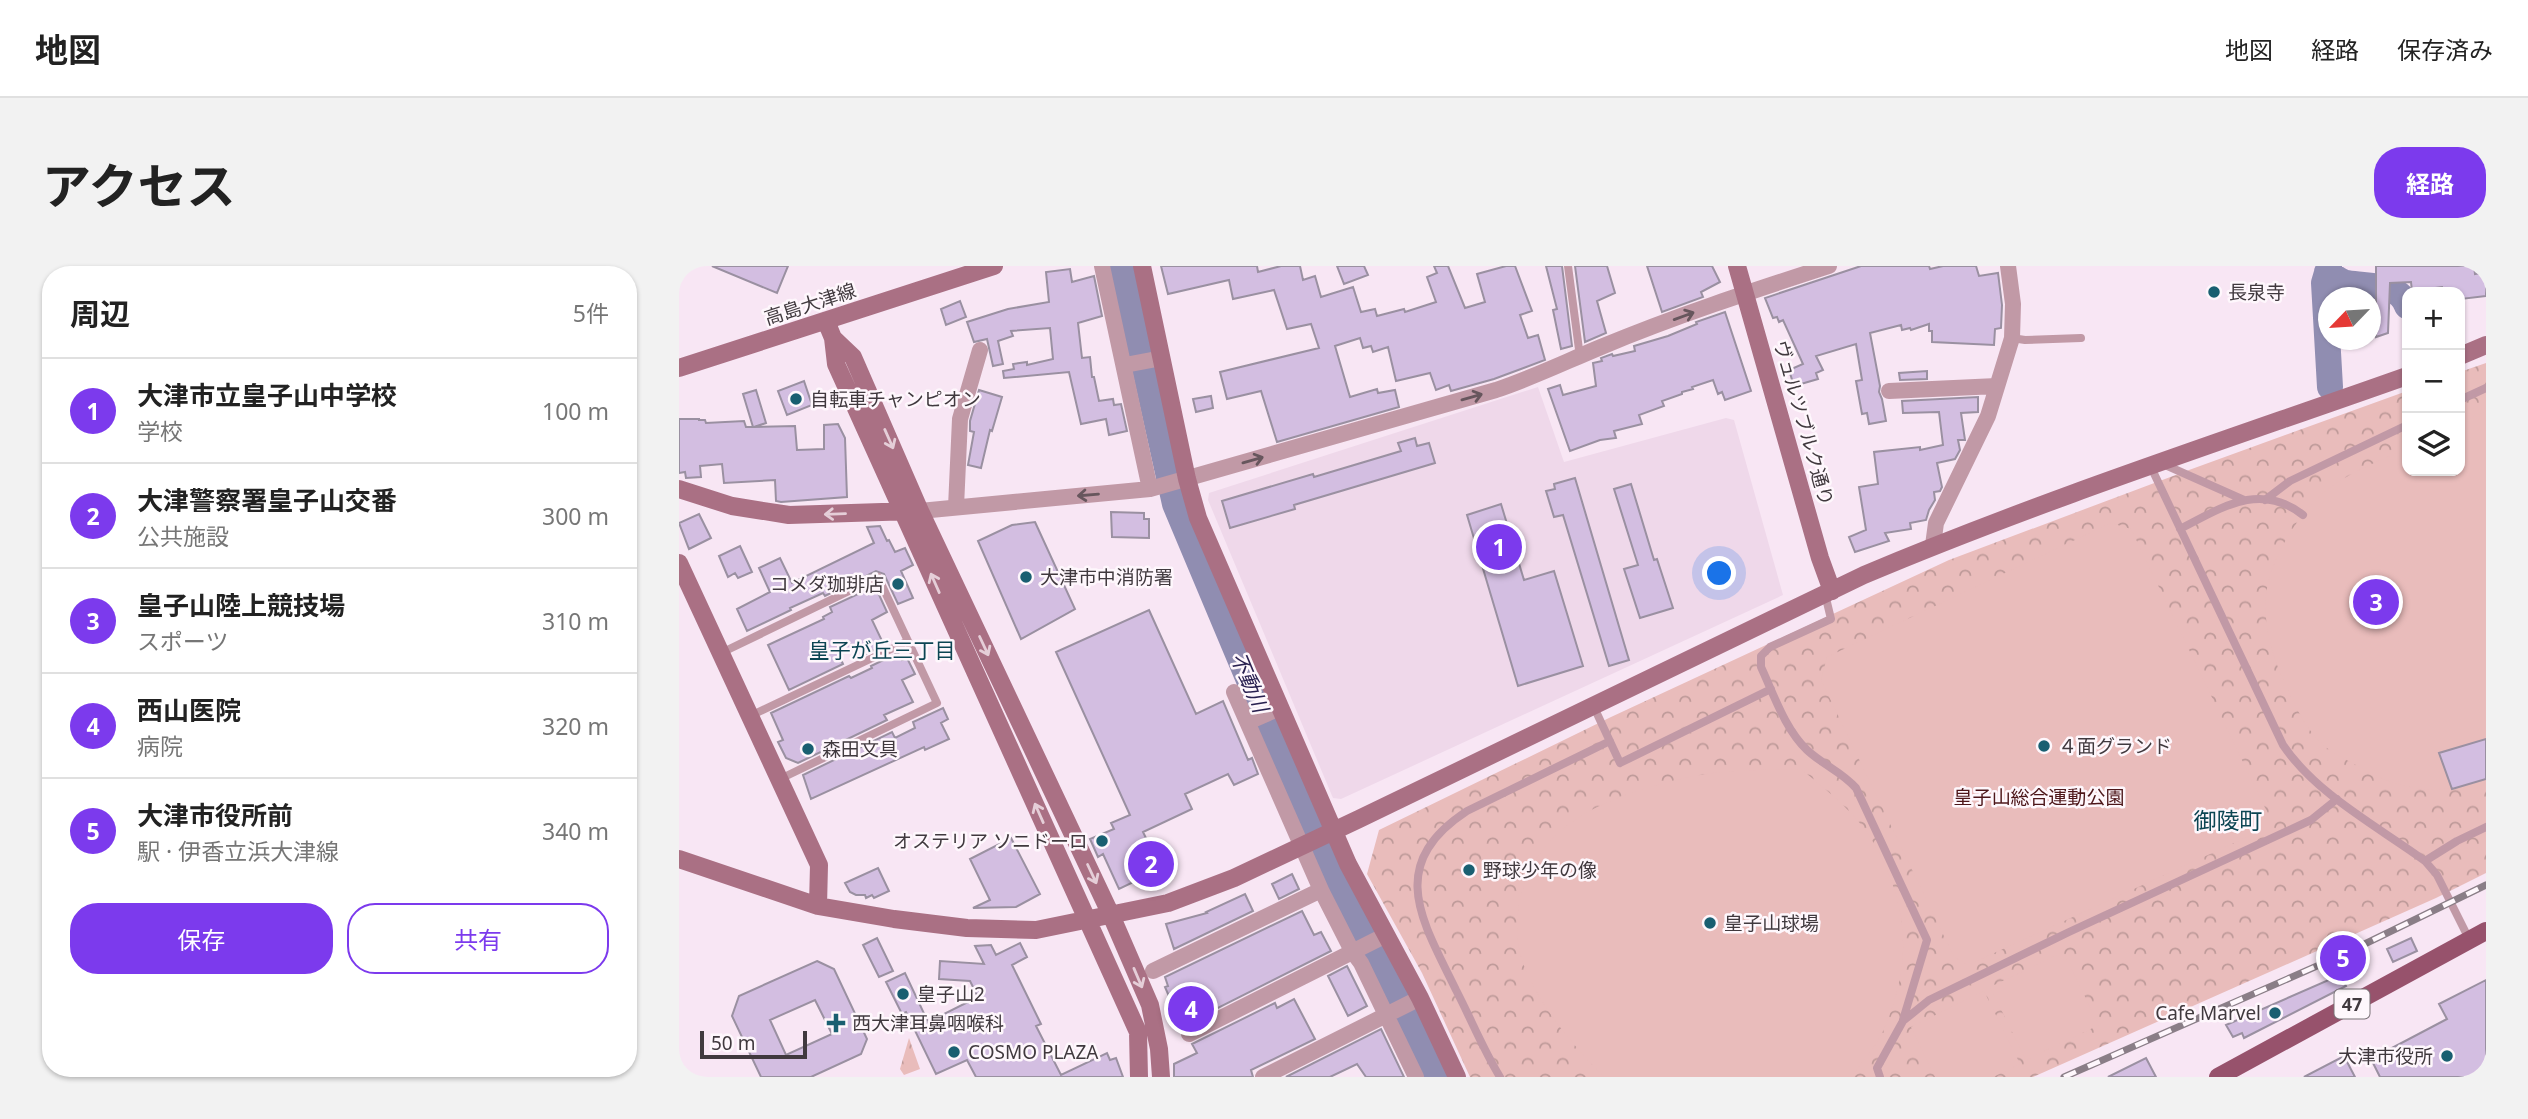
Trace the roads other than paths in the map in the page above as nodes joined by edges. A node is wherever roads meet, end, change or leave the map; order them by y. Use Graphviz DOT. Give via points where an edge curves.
graph roads {
  1 [pos="994,266"];
  2 [pos="1102,266"];
  3 [pos="1142,266"];
  4 [pos="1568,266"];
  5 [pos="1737,266"];
  6 [pos="1829,266"];
  7 [pos="2008,266"];
  8 [pos="1746,293"];
  9 [pos="830,330"];
  10 [pos="2012,338"];
  11 [pos="2081,338"];
  12 [pos="2486,345"];
  13 [pos="980,350"];
  14 [pos="2465,354"];
  15 [pos="1580,357"];
  16 [pos="1159,358"];
  17 [pos="1128,365"];
  18 [pos="679,368"];
  19 [pos="2402,378"];
  20 [pos="1997,387"];
  21 [pos="2486,388"];
  22 [pos="1889,391"];
  23 [pos="2465,398"];
  24 [pos="2402,427"];
  25 [pos="2155,464"];
  26 [pos="1184,480"];
  27 [pos="679,489"];
  28 [pos="1153,489"];
  29 [pos="2244,500"];
  30 [pos="2266,500"];
  31 [pos="956,507"];
  32 [pos="911,511"];
  33 [pos="2303,515"];
  34 [pos="2180,529"];
  35 [pos="1933,545"];
  36 [pos="679,563"];
  37 [pos="1828,592"];
  38 [pos="908,641"];
  39 [pos="721,653"];
  40 [pos="1771,689"];
  41 [pos="1234,692"];
  42 [pos="1593,705"];
  43 [pos="1280,708"];
  44 [pos="750,716"];
  45 [pos="1248,722"];
  46 [pos="1610,741"];
  47 [pos="780,779"];
  48 [pos="2337,799"];
  49 [pos="2486,827"];
  50 [pos="1329,833"];
  51 [pos="1301,846"];
  52 [pos="679,859"];
  53 [pos="2425,861"];
  54 [pos="1321,890"];
  55 [pos="818,906"];
  56 [pos="1111,915"];
  57 [pos="1087,919"];
  58 [pos="2486,931"];
  59 [pos="1385,935"];
  60 [pos="2470,940"];
  61 [pos="1352,951"];
  62 [pos="1153,971"];
  63 [pos="1420,998"];
  64 [pos="1387,1015"];
  65 [pos="1903,1021"];
  66 [pos="1189,1034"];
  67 [pos="1139,1077"];
  68 [pos="1161,1077"];
  69 [pos="1263,1077"];
  70 [pos="1416,1077"];
  71 [pos="1457,1077"];
  72 [pos="1500,1077"];
  73 [pos="1880,1077"];
  74 [pos="2218,1077"];
  1 -- 9 [label="street, 高島大津線"];
  2 -- 17 [label="street"];
  3 -- 16 [label="street"];
  4 -- 15 [label="lane"];
  5 -- 8 [label="street, ヴュルツブルク通り"];
  6 -- 8 [label="street"];
  7 -- 10 [label="street"];
  15 -- 8 [label="street, one-way"];
  8 -- 37 [label="street, ヴュルツブルク通り"];
  9 -- 18 [label="street, 高島大津線"];
  9 -- 32 [label="street" via="836,364"];
  10 -- 11 [label="lane"];
  10 -- 20 [label="street"];
  12 -- 14 [label="street"];
  13 -- 31 [label="street" via="960,419"];
  26 -- 15 [label="street, one-way" via="1496,390"];
  16 -- 17 [label="street"];
  16 -- 26 [label="street"];
  17 -- 28 [label="street"];
  19 -- 25 [label="street"];
  20 -- 22 [label="street"];
  20 -- 35 [label="street" via="1988,416 1936,523"];
  21 -- 23 [label="lane"];
  24 -- 30 [label="lane" via="2290,481"];
  25 -- 29 [label="lane"];
  25 -- 34 [label="lane"];
  25 -- 35 [label="street"];
  26 -- 28 [label="street"];
  26 -- 43 [label="street"];
  32 -- 27 [label="street, one-way" via="789,515 732,506"];
  28 -- 31 [label="street, one-way"];
  29 -- 30 [label="lane"];
  29 -- 34 [label="lane"];
  30 -- 33 [label="lane" via="2279,500"];
  31 -- 32 [label="street"];
  32 -- 56 [label="street, one-way"];
  57 -- 32 [label="street, one-way"];
  34 -- 48 [label="lane" via="2283,745 2304,773"];
  35 -- 37 [label="street"];
  36 -- 39 [label="street"];
  37 -- 40 [label="lane" via="1831,619 1770,647 1761,656"];
  37 -- 42 [label="street"];
  38 -- 39 [label="lane" via="878,577"];
  38 -- 44 [label="lane"];
  38 -- 47 [label="lane" via="937,703"];
  39 -- 44 [label="street"];
  40 -- 46 [label="lane" via="1620,763"];
  40 -- 65 [label="lane" via="1797,738 1856,788 1927,940"];
  41 -- 45 [label="street"];
  42 -- 46 [label="lane"];
  42 -- 50 [label="street"];
  43 -- 45 [label="street"];
  43 -- 50 [label="street"];
  44 -- 47 [label="street"];
  45 -- 51 [label="street"];
  46 -- 72 [label="lane" via="1457,817 1436,837 1418,875 1420,914"];
  47 -- 55 [label="street" via="819,865"];
  48 -- 53 [label="lane"];
  48 -- 65 [label="lane" via="2311,820 1929,1000"];
  49 -- 53 [label="lane"];
  50 -- 51 [label="street"];
  50 -- 59 [label="street"];
  51 -- 54 [label="street"];
  51 -- 56 [label="street" via="1168,903"];
  52 -- 55 [label="street"];
  53 -- 60 [label="lane"];
  54 -- 61 [label="street"];
  54 -- 62 [label="street"];
  55 -- 57 [label="street" via="967,928 1036,930"];
  56 -- 57 [label="street"];
  56 -- 68 [label="street, one-way" via="1150,1005"];
  57 -- 67 [label="street" via="1138,1032"];
  58 -- 60 [label="main road, 47"];
  59 -- 61 [label="street"];
  59 -- 63 [label="street"];
  60 -- 74 [label="main road, 47"];
  61 -- 64 [label="street"];
  61 -- 66 [label="street"];
  63 -- 64 [label="street"];
  63 -- 71 [label="street"];
  64 -- 69 [label="street"];
  64 -- 70 [label="street"];
  65 -- 73 [label="lane" via="1877,1068"];
}
